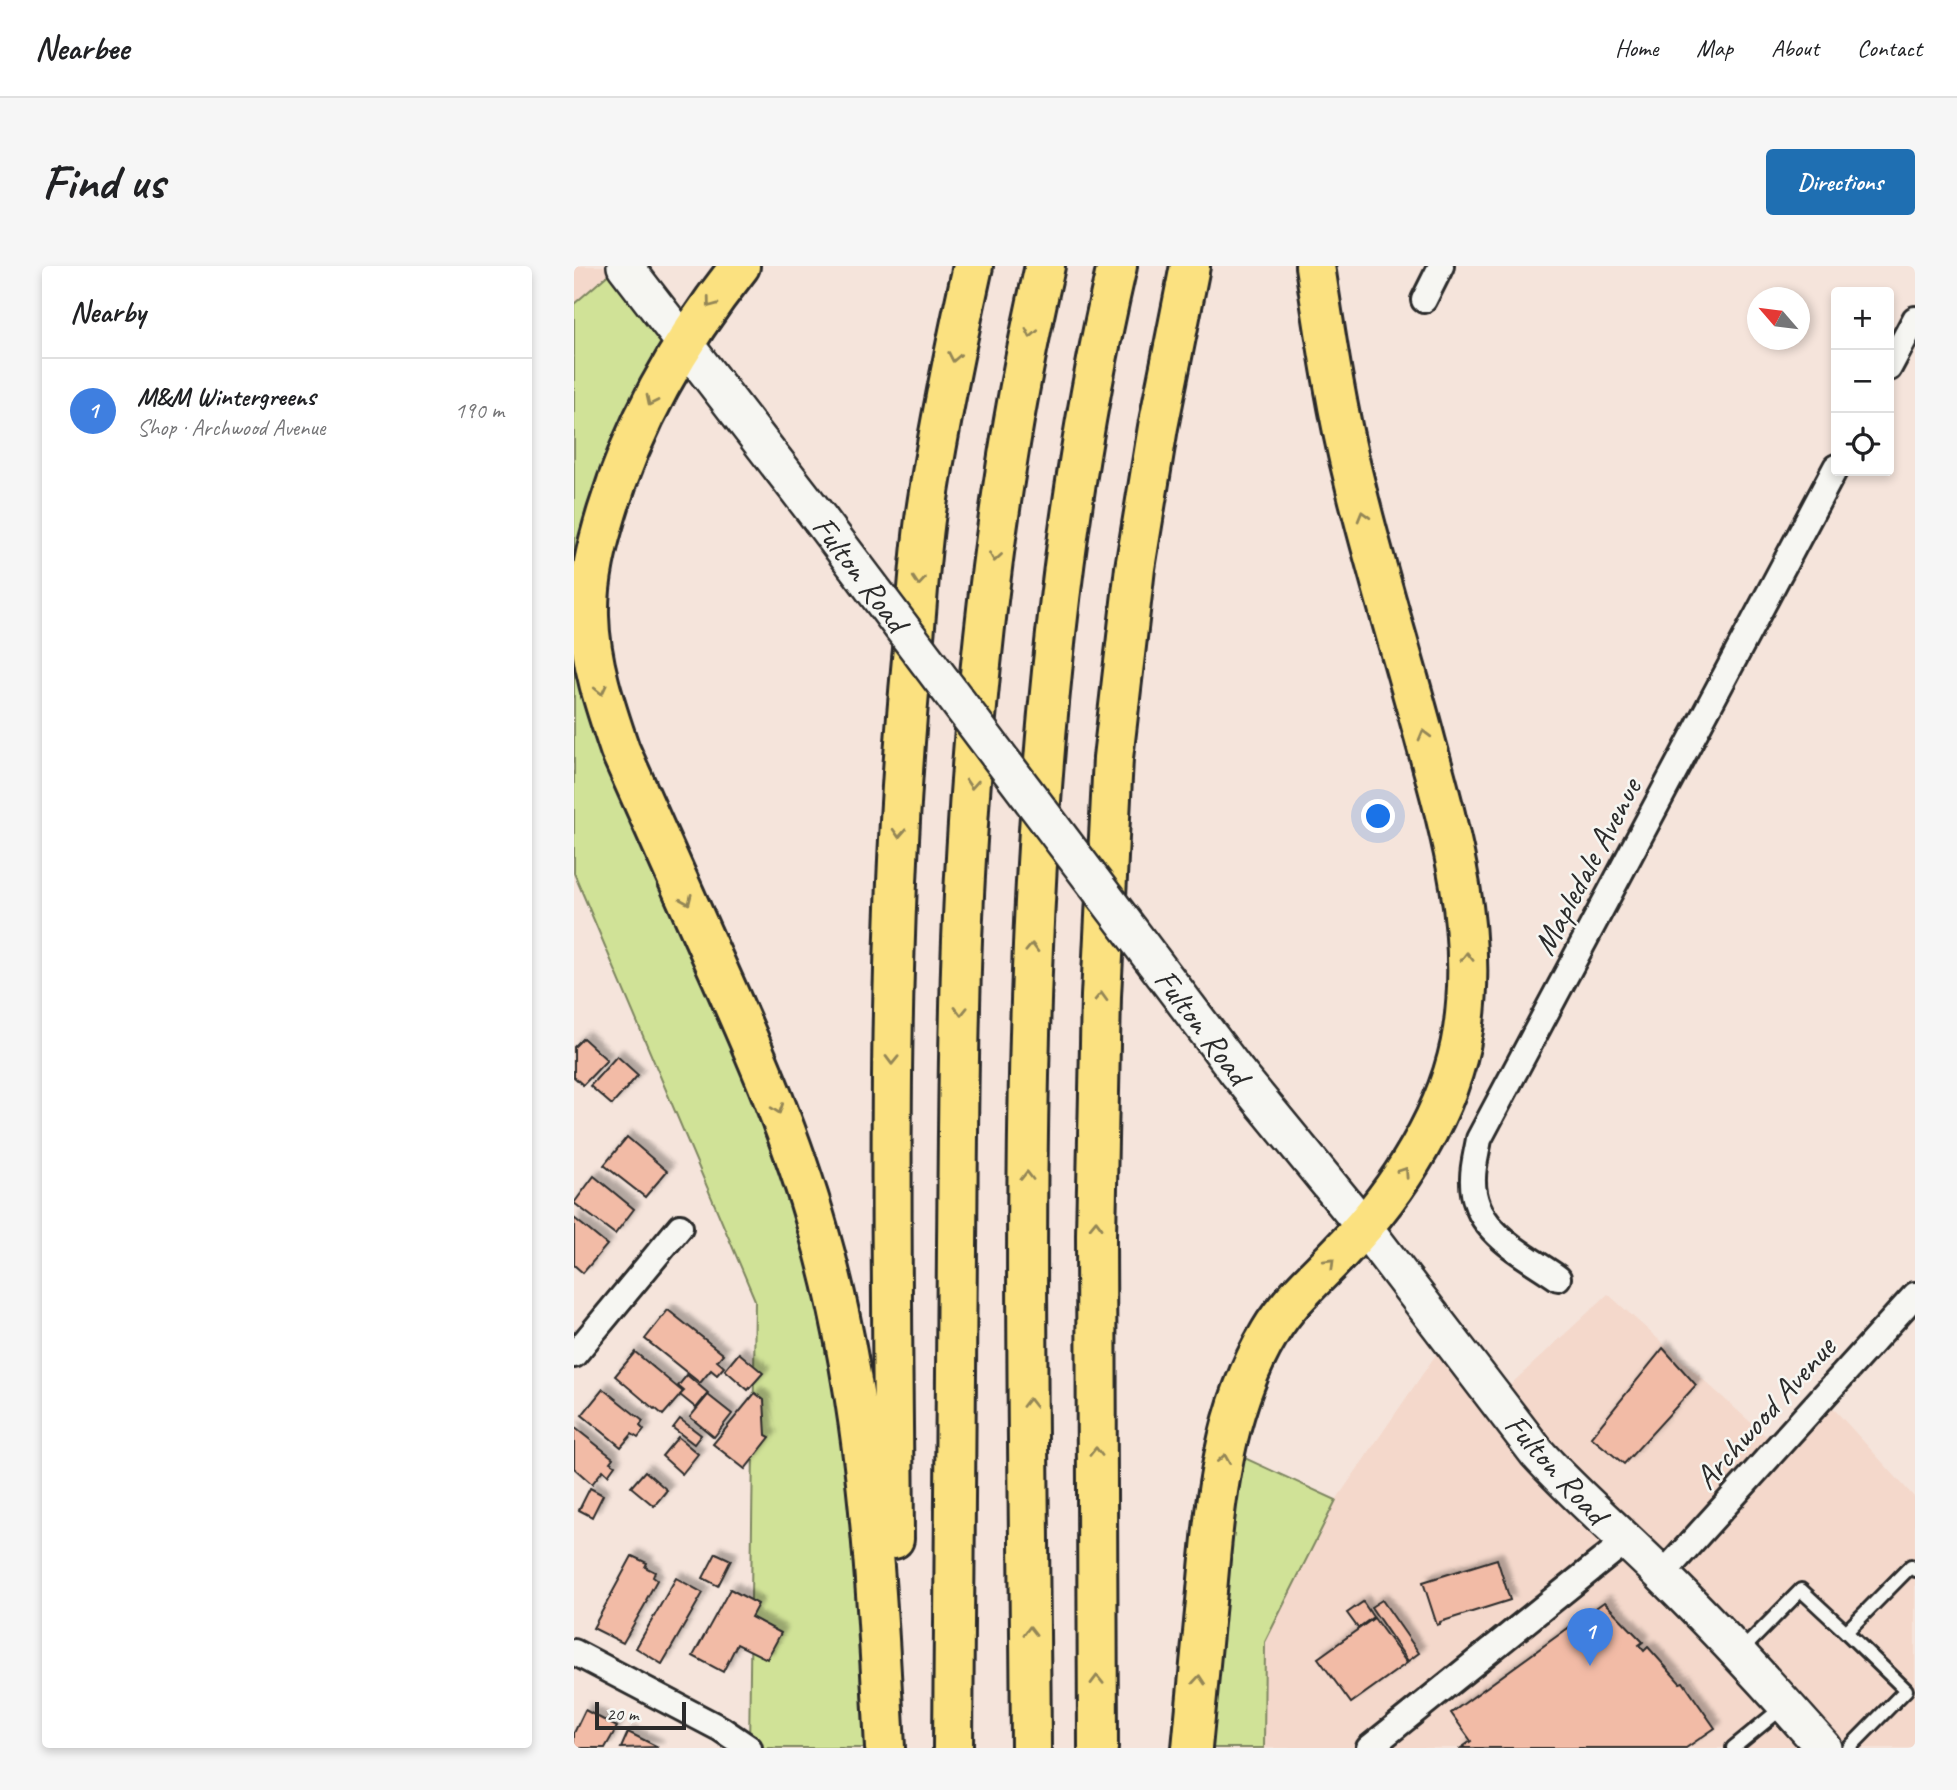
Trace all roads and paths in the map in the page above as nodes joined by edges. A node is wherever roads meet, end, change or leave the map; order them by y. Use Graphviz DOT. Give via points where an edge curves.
graph roads {
  1 [pos="625,266"];
  2 [pos="740,266"];
  3 [pos="973,266"];
  4 [pos="1045,266"];
  5 [pos="1117,266"];
  6 [pos="1190,266"];
  7 [pos="1315,266"];
  8 [pos="1441,266"];
  9 [pos="1424,300"];
  10 [pos="1915,319"];
  11 [pos="685,341"];
  12 [pos="1894,359"];
  13 [pos="1831,476"];
  14 [pos="680,1227"];
  15 [pos="1364,1227"];
  16 [pos="1558,1278"];
  17 [pos="1915,1294"];
  18 [pos="574,1355"];
  19 [pos="1626,1541"];
  20 [pos="1915,1570"];
  21 [pos="1662,1575"];
  22 [pos="1846,1632"];
  23 [pos="574,1652"];
  24 [pos="1739,1653"];
  25 [pos="1911,1694"];
  26 [pos="1786,1704"];
  27 [pos="749,1748"];
  28 [pos="885,1748"];
  29 [pos="895,1748"];
  30 [pos="953,1748"];
  31 [pos="1031,1748"];
  32 [pos="1098,1748"];
  33 [pos="1192,1748"];
  34 [pos="1369,1748"];
  35 [pos="1732,1748"];
  36 [pos="1824,1748"];
  37 [pos="1849,1748"];
  1 -- 11 [label="main road, Fulton Road"];
  2 -- 11 [label="highway, one-way"];
  3 -- 29 [label="highway, one-way" via="926,514 895,893"];
  4 -- 30 [label="highway, one-way" via="1013,424 987,612 962,940"];
  31 -- 5 [label="highway, one-way" via="1027,1109 1033,913 1048,691 1063,569 1087,414"];
  32 -- 6 [label="highway, one-way" via="1096,1235 1101,996 1113,758 1135,568"];
  15 -- 7 [label="highway, one-way" via="1411,1161 1454,1071 1463,1033 1467,937 1452,839 1354,481"];
  8 -- 9 [label="street"];
  10 -- 12 [label="street"];
  11 -- 15 [label="main road, Fulton Road, bridge" via="1237,1072"];
  11 -- 28 [label="highway, one-way" via="641,421 595,552 589,614 593,653 620,750 770,1085 818,1229 859,1421 875,1557"];
  13 -- 16 [label="street, Mapledale Avenue" via="1479,1139 1473,1179 1477,1206 1492,1232"];
  14 -- 18 [label="street"];
  15 -- 19 [label="main road, Fulton Road" via="1537,1453"];
  33 -- 15 [label="highway, one-way" via="1213,1527 1235,1410 1272,1330 1297,1296"];
  17 -- 21 [label="street, Archwood Avenue"];
  19 -- 21 [label="main road, Fulton Road"];
  19 -- 34 [label="street"];
  20 -- 22 [label="lane" via="1911,1566"];
  21 -- 24 [label="main road, Fulton Road"];
  22 -- 24 [label="lane" via="1801,1590"];
  22 -- 25 [label="lane"];
  23 -- 27 [label="street"];
  24 -- 26 [label="main road, Fulton Road"];
  25 -- 37 [label="lane"];
  26 -- 35 [label="lane"];
  26 -- 36 [label="main road, Fulton Road"];
}
